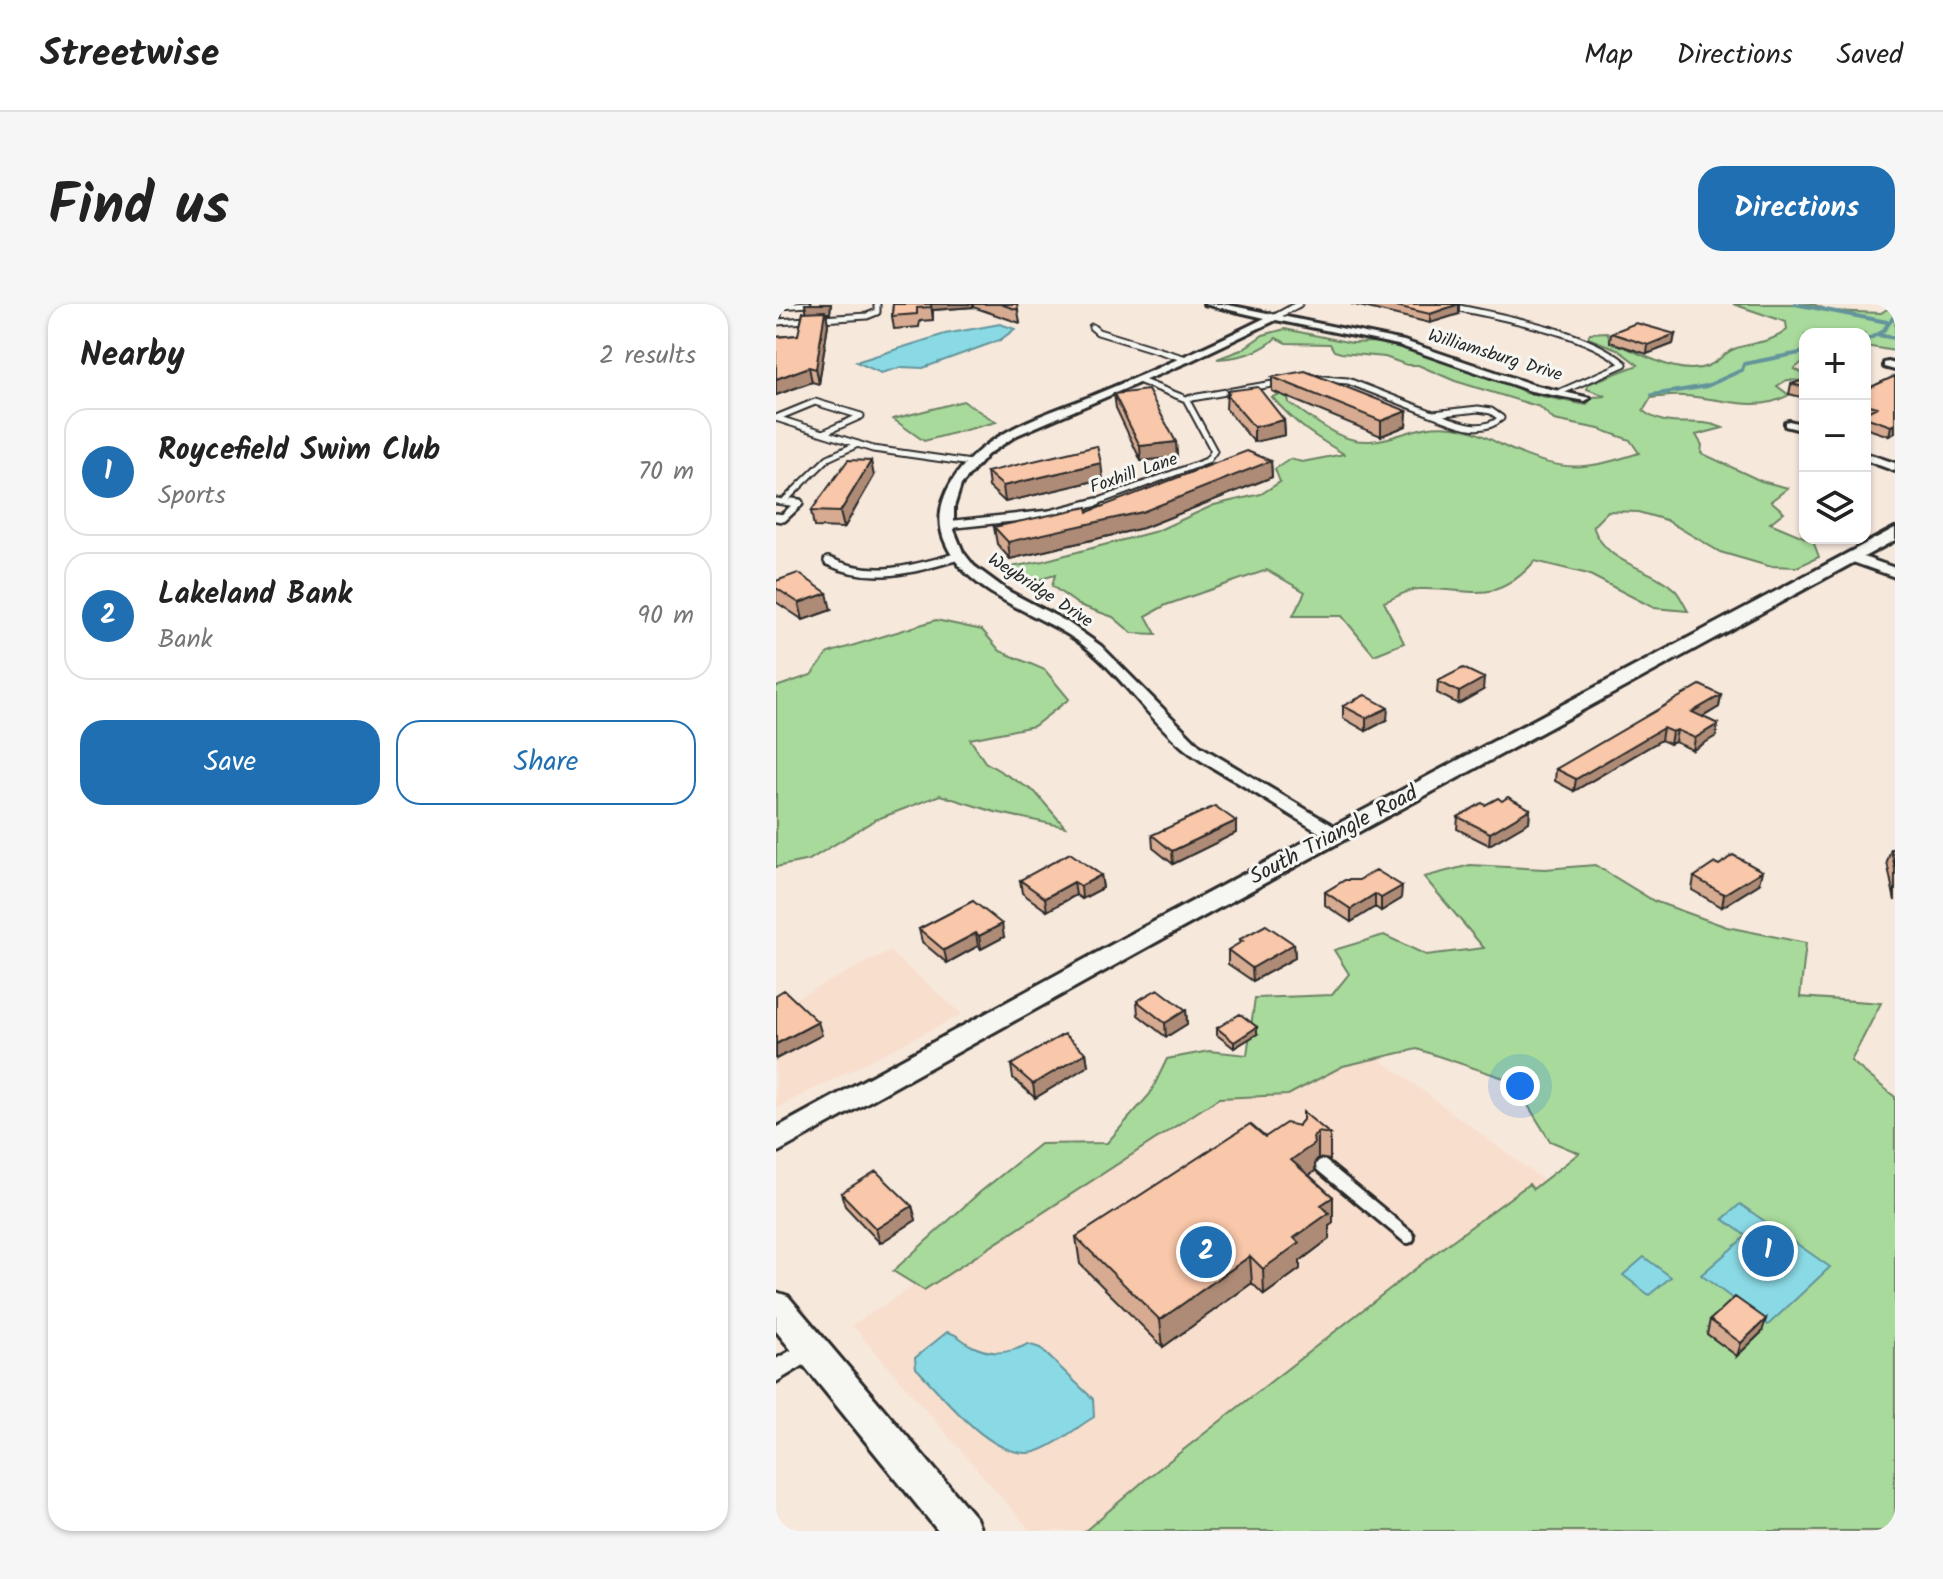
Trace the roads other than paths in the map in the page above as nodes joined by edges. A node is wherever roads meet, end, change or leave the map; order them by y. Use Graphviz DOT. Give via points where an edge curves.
graph roads {
  1 [pos="808,304"];
  2 [pos="877,304"];
  3 [pos="1209,304"];
  4 [pos="1299,304"];
  5 [pos="1440,304"];
  6 [pos="780,305"];
  7 [pos="1275,317"];
  8 [pos="1092,327"];
  9 [pos="1186,359"];
  10 [pos="1301,379"];
  11 [pos="1138,380"];
  12 [pos="1286,381"];
  13 [pos="1558,393"];
  14 [pos="1585,398"];
  15 [pos="1186,399"];
  16 [pos="1433,414"];
  17 [pos="776,418"];
  18 [pos="1789,424"];
  19 [pos="1799,426"];
  20 [pos="823,433"];
  21 [pos="858,444"];
  22 [pos="1871,458"];
  23 [pos="971,463"];
  24 [pos="1895,467"];
  25 [pos="780,501"];
  26 [pos="776,517"];
  27 [pos="946,525"];
  28 [pos="1895,533"];
  29 [pos="959,556"];
  30 [pos="1852,557"];
  31 [pos="828,561"];
  32 [pos="1895,573"];
  33 [pos="1336,835"];
  34 [pos="776,1142"];
  35 [pos="1322,1166"];
  36 [pos="1408,1237"];
  37 [pos="776,1306"];
  38 [pos="811,1349"];
  39 [pos="776,1372"];
  40 [pos="962,1531"];
  1 -- 6 [label="lane"];
  2 -- 6 [label="lane" via="877,312 867,316 777,322"];
  3 -- 7 [label="street, Williamsburg Drive"];
  4 -- 7 [label="lane"];
  5 -- 13 [label="lane" via="1499,316 1608,351 1624,364"];
  7 -- 9 [label="street"];
  7 -- 13 [label="street, Williamsburg Drive" via="1400,343"];
  8 -- 9 [label="lane"];
  9 -- 11 [label="street"];
  10 -- 16 [label="lane" via="1340,379"];
  11 -- 15 [label="lane"];
  11 -- 23 [label="street" via="1012,434"];
  12 -- 15 [label="lane"];
  13 -- 14 [label="street, Williamsburg Drive"];
  15 -- 27 [label="lane, Foxhill Lane" via="1214,451 1197,467 1050,514"];
  16 -- 16 [label="lane" via="1475,427 1501,418 1478,409"];
  17 -- 20 [label="lane"];
  17 -- 20 [label="lane" via="815,402 861,416"];
  18 -- 19 [label="street"];
  20 -- 21 [label="lane"];
  21 -- 23 [label="lane"];
  21 -- 25 [label="lane" via="828,458"];
  22 -- 24 [label="street"];
  23 -- 27 [label="street" via="948,499"];
  25 -- 26 [label="lane" via="799,503 783,518"];
  27 -- 29 [label="street, Weybridge Drive"];
  28 -- 30 [label="street, South Triangle Road"];
  29 -- 31 [label="lane" via="875,573 847,573"];
  29 -- 33 [label="street, Weybridge Drive" via="997,588 1096,649 1194,749"];
  30 -- 32 [label="street"];
  30 -- 33 [label="street, South Triangle Road"];
  33 -- 34 [label="street, South Triangle Road"];
  35 -- 36 [label="lane"];
  37 -- 38 [label="street"];
  38 -- 39 [label="street"];
  38 -- 40 [label="street"];
}
